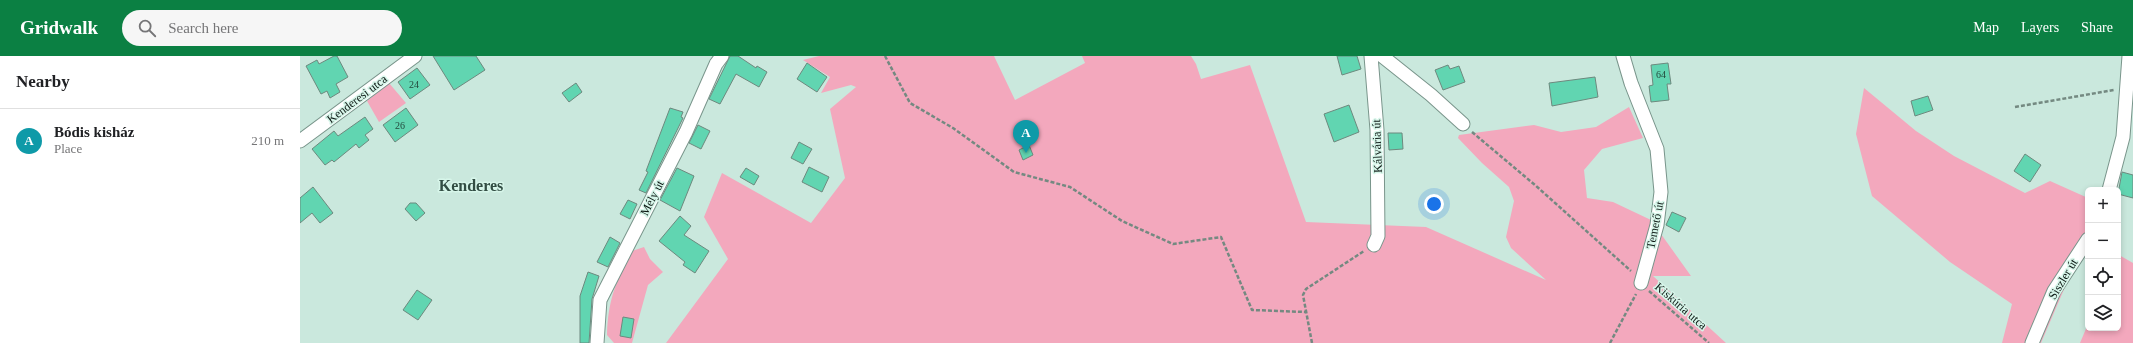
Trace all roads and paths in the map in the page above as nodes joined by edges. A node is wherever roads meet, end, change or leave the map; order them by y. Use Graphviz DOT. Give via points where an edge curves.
graph roads {
  1 [pos="414,56"];
  2 [pos="722,56"];
  3 [pos="885,56"];
  4 [pos="1371,56"];
  5 [pos="1382,56"];
  6 [pos="1623,56"];
  7 [pos="2129,56"];
  8 [pos="2126,88"];
  9 [pos="2015,107"];
  10 [pos="1463,124"];
  11 [pos="2123,137"];
  12 [pos="300,141"];
  13 [pos="2133,146"];
  14 [pos="2109,187"];
  15 [pos="1376,240"];
  16 [pos="2085,244"];
  17 [pos="1641,283"];
  18 [pos="1306,312"];
  19 [pos="598,343"];
  20 [pos="1312,343"];
  21 [pos="1610,343"];
  22 [pos="1709,343"];
  23 [pos="2032,343"];
  1 -- 12 [label="street, Kenderesi utca"];
  2 -- 19 [label="street, Mély út" via="600,300"];
  3 -- 18 [label="path" via="910,104 953,128 1014,172 1070,187 1122,220 1173,244 1221,237 1252,310"];
  4 -- 15 [label="street, Kálvária út" via="1377,130"];
  5 -- 10 [label="street" via="1431,94"];
  6 -- 17 [label="street, Temető út" via="1657,149 1661,192 1658,218"];
  7 -- 8 [label="street"];
  8 -- 9 [label="path"];
  8 -- 11 [label="street"];
  10 -- 17 [label="path, Kiskúria utca" via="1547,195 1628,268"];
  11 -- 13 [label="street"];
  11 -- 14 [label="street"];
  15 -- 18 [label="path" via="1306,289 1303,295"];
  16 -- 23 [label="street, Siszler út" via="2054,291"];
  17 -- 21 [label="path"];
  17 -- 22 [label="path, Kiskúria utca"];
  18 -- 20 [label="path"];
}
